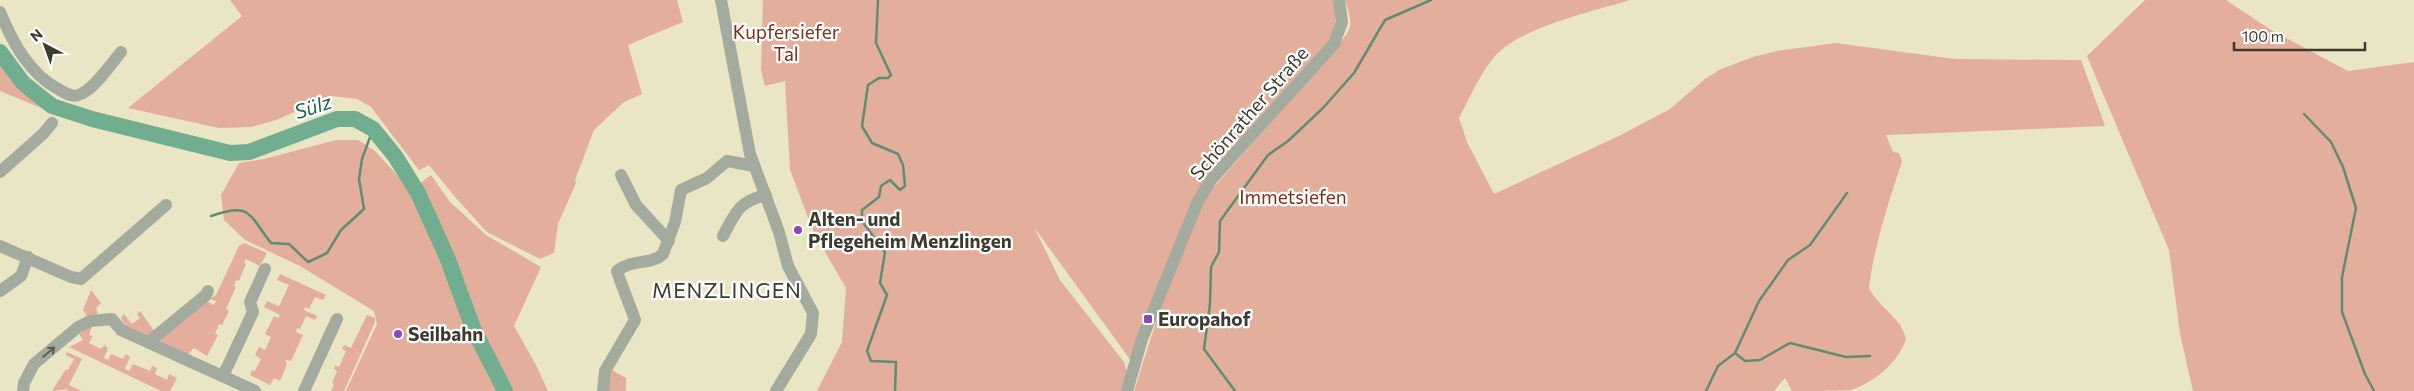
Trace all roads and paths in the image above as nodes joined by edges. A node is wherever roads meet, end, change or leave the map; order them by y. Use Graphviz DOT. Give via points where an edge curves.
graph roads {
  1 [pos="721,0"];
  2 [pos="1339,0"];
  3 [pos="0,12"];
  4 [pos="121,52"];
  5 [pos="52,123"];
  6 [pos="754,166"];
  7 [pos="1,169"];
  8 [pos="622,176"];
  9 [pos="766,195"];
  10 [pos="166,205"];
  11 [pos="723,236"];
  12 [pos="669,241"];
  13 [pos="0,246"];
  14 [pos="28,257"];
  15 [pos="265,269"];
  16 [pos="0,291"];
  17 [pos="208,291"];
  18 [pos="337,319"];
  19 [pos="150,342"];
  20 [pos="223,376"];
  21 [pos="23,391"];
  22 [pos="255,391"];
  23 [pos="304,391"];
  24 [pos="603,391"];
  25 [pos="776,391"];
  26 [pos="1127,391"];
  1 -- 6 [label="street"];
  2 -- 26 [label="street, Schönrather Straße" via="1342,22 1334,44 1211,180 1198,201 1142,339"];
  3 -- 4 [label="street" via="22,56 37,75 72,96 90,87"];
  5 -- 7 [label="street" via="44,134"];
  6 -- 9 [label="street"];
  6 -- 12 [label="street" via="728,161 707,178 684,187 679,195"];
  8 -- 12 [label="street" via="636,205"];
  9 -- 11 [label="street" via="748,199"];
  9 -- 25 [label="street" via="788,266 814,313 811,334"];
  10 -- 14 [label="street" via="81,279"];
  12 -- 24 [label="street" via="658,260 630,263 617,271 616,276 626,292 635,320 605,371"];
  13 -- 14 [label="street"];
  14 -- 16 [label="street" via="21,276"];
  15 -- 20 [label="street" via="250,302 253,312"];
  17 -- 19 [label="street"];
  18 -- 23 [label="street"];
  19 -- 20 [label="street"];
  21 -- 19 [label="street, one-way" via="34,364 90,322 112,319 121,330"];
  20 -- 22 [label="street"];
}
